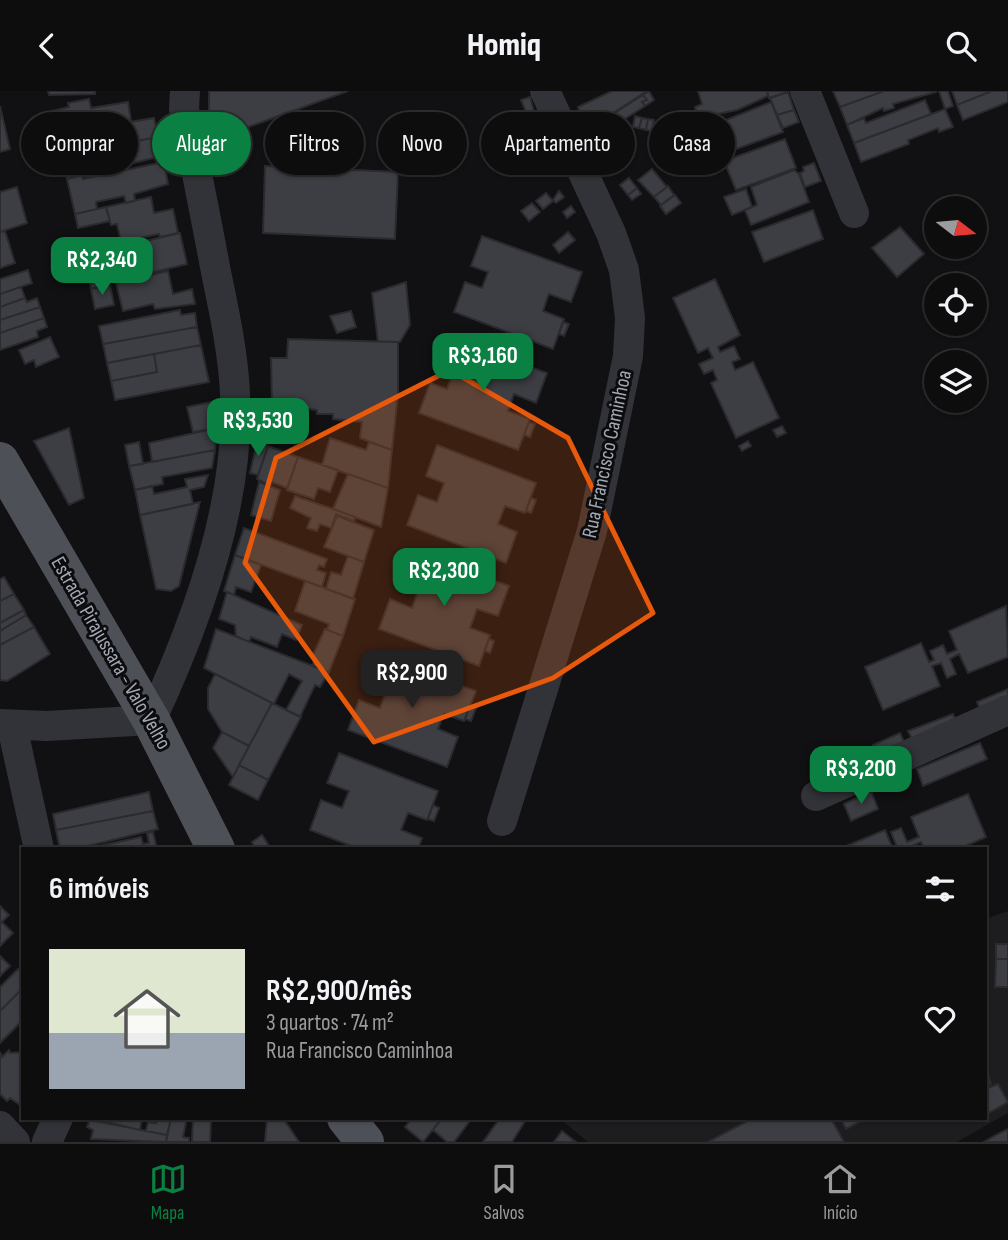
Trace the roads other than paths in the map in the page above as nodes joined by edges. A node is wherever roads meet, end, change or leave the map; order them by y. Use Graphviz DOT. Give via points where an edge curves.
graph roads {
  1 [pos="185,91"];
  2 [pos="545,91"];
  3 [pos="805,91"];
  4 [pos="854,213"];
  5 [pos="0,461"];
  6 [pos="1008,710"];
  7 [pos="151,720"];
  8 [pos="6,725"];
  9 [pos="816,796"];
  10 [pos="502,821"];
  11 [pos="37,847"];
  12 [pos="215,847"];
  13 [pos="57,1120"];
  14 [pos="348,1120"];
  15 [pos="0,1126"];
  16 [pos="15,1142"];
  17 [pos="47,1142"];
  18 [pos="365,1142"];
  1 -- 7 [label="street" via="184,109 230,346 235,394 232,456 203,593 184,649"];
  2 -- 10 [label="street, Rua Francisco Caminhoa" via="624,270 630,318 628,355 592,531"];
  3 -- 4 [label="street"];
  5 -- 7 [label="main road, Estrada Pirajussara - Valo Velho"];
  6 -- 9 [label="street"];
  7 -- 8 [label="street"];
  7 -- 12 [label="main road, Estrada Pirajussara - Valo Velho"];
  8 -- 11 [label="street"];
  13 -- 17 [label="street"];
  14 -- 18 [label="main road"];
  15 -- 16 [label="street"];
}
